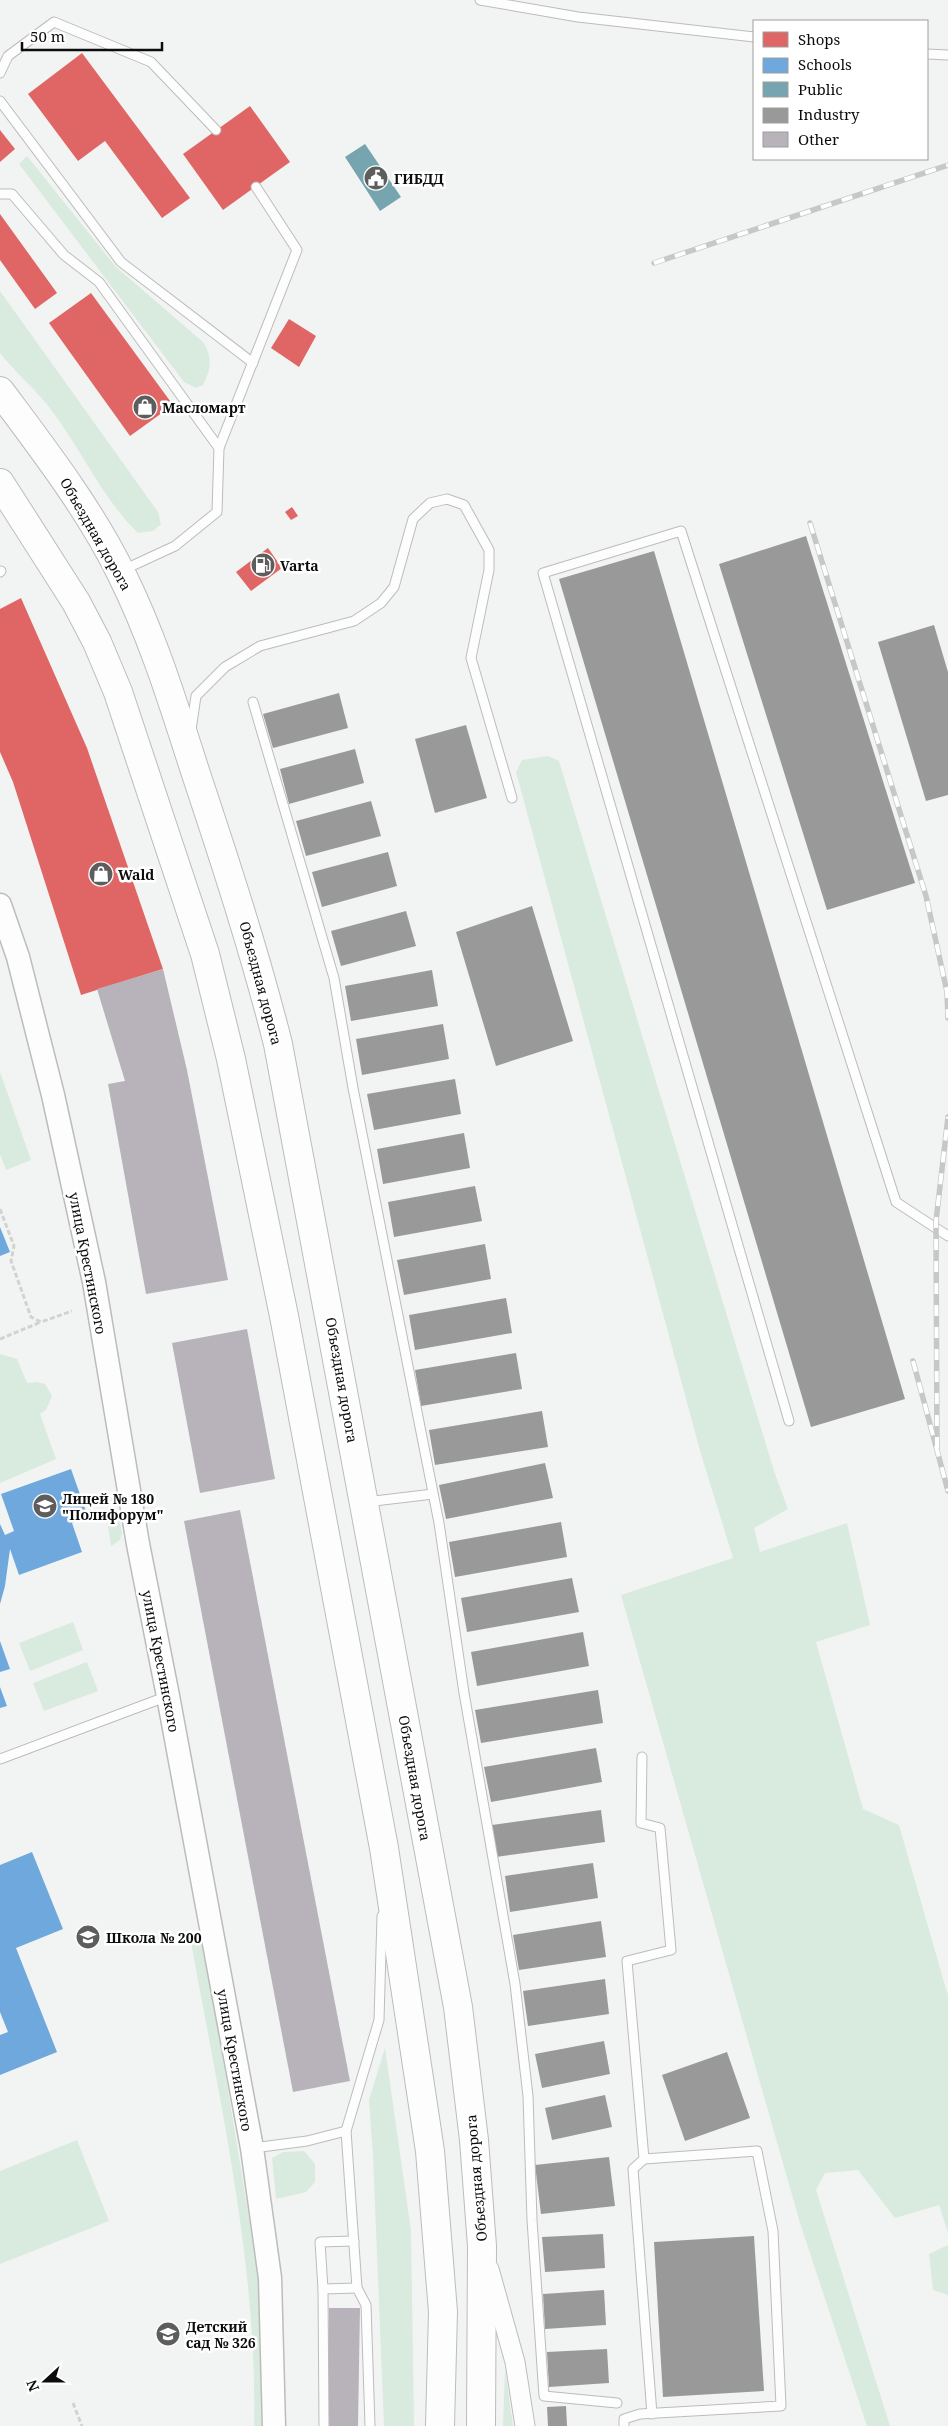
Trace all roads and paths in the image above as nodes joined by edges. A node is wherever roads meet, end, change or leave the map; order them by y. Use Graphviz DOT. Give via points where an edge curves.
graph roads {
  1 [pos="480,0"];
  2 [pos="753,37"];
  3 [pos="928,54"];
  4 [pos="948,55"];
  5 [pos="0,72"];
  6 [pos="0,101"];
  7 [pos="216,130"];
  8 [pos="256,187"];
  9 [pos="0,194"];
  10 [pos="253,363"];
  11 [pos="0,390"];
  12 [pos="219,448"];
  13 [pos="0,483"];
  14 [pos="120,571"];
  15 [pos="253,702"];
  16 [pos="188,747"];
  17 [pos="512,798"];
  18 [pos="0,905"];
  19 [pos="0,1209"];
  20 [pos="948,1236"];
  21 [pos="72,1311"];
  22 [pos="42,1322"];
  23 [pos="0,1339"];
  24 [pos="789,1421"];
  25 [pos="433,1494"];
  26 [pos="364,1502"];
  27 [pos="168,1696"];
  28 [pos="642,1757"];
  29 [pos="0,1759"];
  30 [pos="384,1848"];
  31 [pos="346,2132"];
  32 [pos="252,2148"];
  33 [pos="644,2159"];
  34 [pos="354,2241"];
  35 [pos="482,2246"];
  36 [pos="357,2288"];
  37 [pos="323,2289"];
  38 [pos="73,2403"];
  39 [pos="617,2403"];
  40 [pos="652,2414"];
  41 [pos="82,2426"];
  42 [pos="274,2426"];
  43 [pos="324,2426"];
  44 [pos="370,2426"];
  45 [pos="440,2426"];
  46 [pos="481,2426"];
  47 [pos="524,2426"];
  48 [pos="624,2426"];
  1 -- 2 [label="lane" via="578,17"];
  3 -- 4 [label="lane"];
  5 -- 7 [label="lane" via="8,56 54,22 151,62"];
  6 -- 10 [label="lane" via="121,262"];
  8 -- 10 [label="lane" via="297,250"];
  9 -- 12 [label="lane" via="12,194 64,255 99,282"];
  10 -- 12 [label="lane"];
  11 -- 14 [label="main road, Объездная дорога" via="82,505"];
  12 -- 14 [label="lane" via="217,512 175,546"];
  13 -- 30 [label="main road" via="76,602 97,642 118,692 205,954 231,1059 284,1316"];
  14 -- 16 [label="main road, Объездная дорога" via="168,686"];
  15 -- 25 [label="lane" via="334,978"];
  16 -- 17 [label="lane" via="196,696 225,666 260,646 354,622 381,603 394,586 413,519 430,503 447,499 464,505 489,550 489,570 471,658"];
  16 -- 26 [label="main road, Объездная дорога" via="254,948 278,1044"];
  18 -- 27 [label="street, улица Крестинского" via="18,958 50,1086 94,1282 138,1544"];
  19 -- 22 [label="path" via="14,1246 11,1261 31,1317"];
  20 -- 24 [label="lane" via="896,1202 681,531 543,573"];
  21 -- 22 [label="path"];
  22 -- 23 [label="path"];
  25 -- 26 [label="lane"];
  25 -- 39 [label="lane" via="516,1992 528,2096 532,2220 544,2396"];
  26 -- 35 [label="main road, Объездная дорога" via="458,2007 474,2140"];
  27 -- 29 [label="lane"];
  27 -- 32 [label="street, улица Крестинского"];
  28 -- 33 [label="lane" via="640,1823 660,1828 671,1950 626,1961"];
  30 -- 31 [label="lane" via="379,2020"];
  30 -- 45 [label="main road" via="430,2151 443,2312"];
  31 -- 32 [label="lane"];
  31 -- 34 [label="lane"];
  32 -- 42 [label="street, улица Крестинского" via="270,2278"];
  33 -- 40 [label="lane" via="633,2169"];
  33 -- 40 [label="lane" via="757,2151 773,2231 781,2406"];
  34 -- 36 [label="lane"];
  34 -- 37 [label="lane" via="320,2242"];
  35 -- 46 [label="main road, Объездная дорога"];
  35 -- 47 [label="street" via="515,2362"];
  36 -- 37 [label="lane"];
  36 -- 44 [label="lane" via="366,2305"];
  37 -- 43 [label="lane"];
  38 -- 41 [label="path"];
  40 -- 48 [label="lane" via="624,2419"];
}
